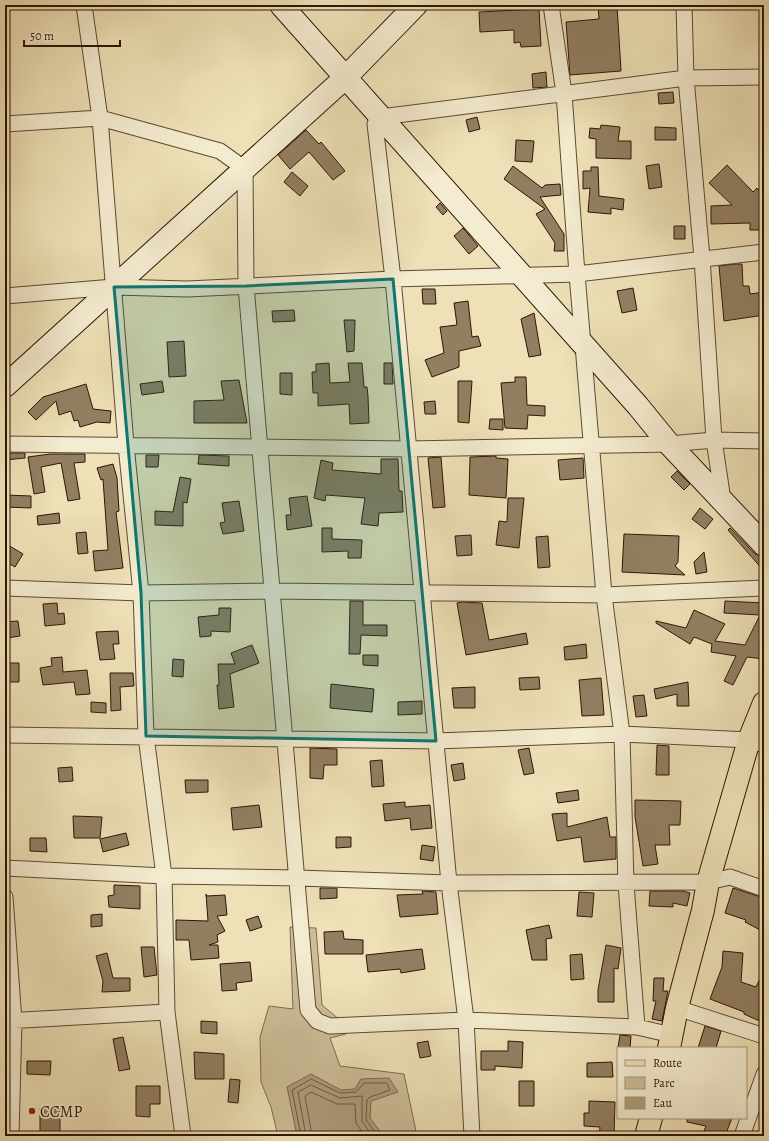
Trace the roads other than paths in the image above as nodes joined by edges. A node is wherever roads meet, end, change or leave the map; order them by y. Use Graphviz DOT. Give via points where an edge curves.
graph roads {
  1 [pos="84,5"];
  2 [pos="281,5"];
  3 [pos="416,5"];
  4 [pos="551,5"];
  5 [pos="684,5"];
  6 [pos="346,77"];
  7 [pos="764,77"];
  8 [pos="686,78"];
  9 [pos="564,93"];
  10 [pos="381,117"];
  11 [pos="100,118"];
  12 [pos="5,124"];
  13 [pos="244,169"];
  14 [pos="764,252"];
  15 [pos="702,258"];
  16 [pos="577,274"];
  17 [pos="522,275"];
  18 [pos="393,279"];
  19 [pos="246,286"];
  20 [pos="114,287"];
  21 [pos="5,296"];
  22 [pos="582,343"];
  23 [pos="5,386"];
  24 [pos="714,440"];
  25 [pos="764,441"];
  26 [pos="5,444"];
  27 [pos="669,444"];
  28 [pos="126,445"];
  29 [pos="591,446"];
  30 [pos="261,447"];
  31 [pos="409,449"];
  32 [pos="723,500"];
  33 [pos="764,545"];
  34 [pos="5,588"];
  35 [pos="764,588"];
  36 [pos="273,591"];
  37 [pos="141,593"];
  38 [pos="423,593"];
  39 [pos="604,595"];
  40 [pos="764,703"];
  41 [pos="622,734"];
  42 [pos="5,735"];
  43 [pos="146,736"];
  44 [pos="286,739"];
  45 [pos="436,741"];
  46 [pos="757,742"];
  47 [pos="5,868"];
  48 [pos="164,876"];
  49 [pos="298,878"];
  50 [pos="708,882"];
  51 [pos="450,883"];
  52 [pos="626,884"];
  53 [pos="764,889"];
  54 [pos="5,897"];
  55 [pos="677,1008"];
  56 [pos="167,1012"];
  57 [pos="466,1020"];
  58 [pos="9,1021"];
  59 [pos="637,1026"];
  60 [pos="764,1036"];
  61 [pos="670,1042"];
  62 [pos="764,1074"];
  63 [pos="651,1119"];
  64 [pos="11,1136"];
  65 [pos="183,1136"];
  66 [pos="472,1136"];
  67 [pos="646,1136"];
  68 [pos="742,1136"];
  1 -- 11 [label="street"];
  2 -- 6 [label="street"];
  3 -- 6 [label="street"];
  4 -- 9 [label="street"];
  5 -- 8 [label="street"];
  6 -- 10 [label="street"];
  6 -- 13 [label="street"];
  7 -- 8 [label="street"];
  8 -- 9 [label="street"];
  8 -- 15 [label="street"];
  9 -- 10 [label="street"];
  9 -- 16 [label="street"];
  10 -- 17 [label="street"];
  10 -- 18 [label="street" via="375,124"];
  11 -- 12 [label="street"];
  11 -- 13 [label="street" via="220,151"];
  11 -- 20 [label="street"];
  13 -- 19 [label="street"];
  13 -- 20 [label="street"];
  14 -- 15 [label="street"];
  15 -- 16 [label="street"];
  15 -- 24 [label="street"];
  16 -- 17 [label="street"];
  16 -- 22 [label="street"];
  17 -- 18 [label="street"];
  17 -- 22 [label="street"];
  18 -- 19 [label="street"];
  18 -- 31 [label="street"];
  19 -- 20 [label="street" via="188,289"];
  19 -- 30 [label="street"];
  20 -- 21 [label="street"];
  20 -- 23 [label="street"];
  20 -- 28 [label="street"];
  22 -- 27 [label="street"];
  22 -- 29 [label="street"];
  24 -- 25 [label="street"];
  24 -- 27 [label="street"];
  24 -- 32 [label="street"];
  26 -- 28 [label="street"];
  27 -- 29 [label="street"];
  27 -- 32 [label="street"];
  28 -- 30 [label="street"];
  28 -- 37 [label="street"];
  29 -- 31 [label="street"];
  29 -- 39 [label="street"];
  30 -- 31 [label="street"];
  30 -- 36 [label="street"];
  31 -- 38 [label="street"];
  32 -- 33 [label="street"];
  34 -- 37 [label="street"];
  35 -- 39 [label="street"];
  36 -- 37 [label="street"];
  36 -- 38 [label="street"];
  36 -- 44 [label="street"];
  37 -- 43 [label="street"];
  38 -- 39 [label="street"];
  38 -- 45 [label="street"];
  39 -- 41 [label="street"];
  40 -- 46 [label="main road"];
  41 -- 45 [label="street"];
  41 -- 46 [label="street"];
  41 -- 52 [label="street"];
  42 -- 43 [label="street"];
  43 -- 44 [label="street"];
  43 -- 48 [label="street"];
  44 -- 45 [label="street"];
  44 -- 49 [label="street"];
  45 -- 51 [label="street"];
  46 -- 50 [label="main road"];
  47 -- 48 [label="street"];
  48 -- 49 [label="street"];
  48 -- 56 [label="street"];
  49 -- 51 [label="street"];
  49 -- 57 [label="street" via="308,1010 316,1021 330,1026"];
  50 -- 52 [label="street"];
  50 -- 53 [label="street" via="730,877"];
  50 -- 55 [label="main road"];
  51 -- 52 [label="street"];
  51 -- 57 [label="street"];
  52 -- 59 [label="street"];
  54 -- 58 [label="street"];
  55 -- 60 [label="street"];
  55 -- 61 [label="main road"];
  56 -- 58 [label="street"];
  56 -- 65 [label="street"];
  57 -- 59 [label="street"];
  57 -- 66 [label="street"];
  58 -- 64 [label="street"];
  59 -- 61 [label="street"];
  62 -- 68 [label="street"];
  63 -- 67 [label="main road"];
}
